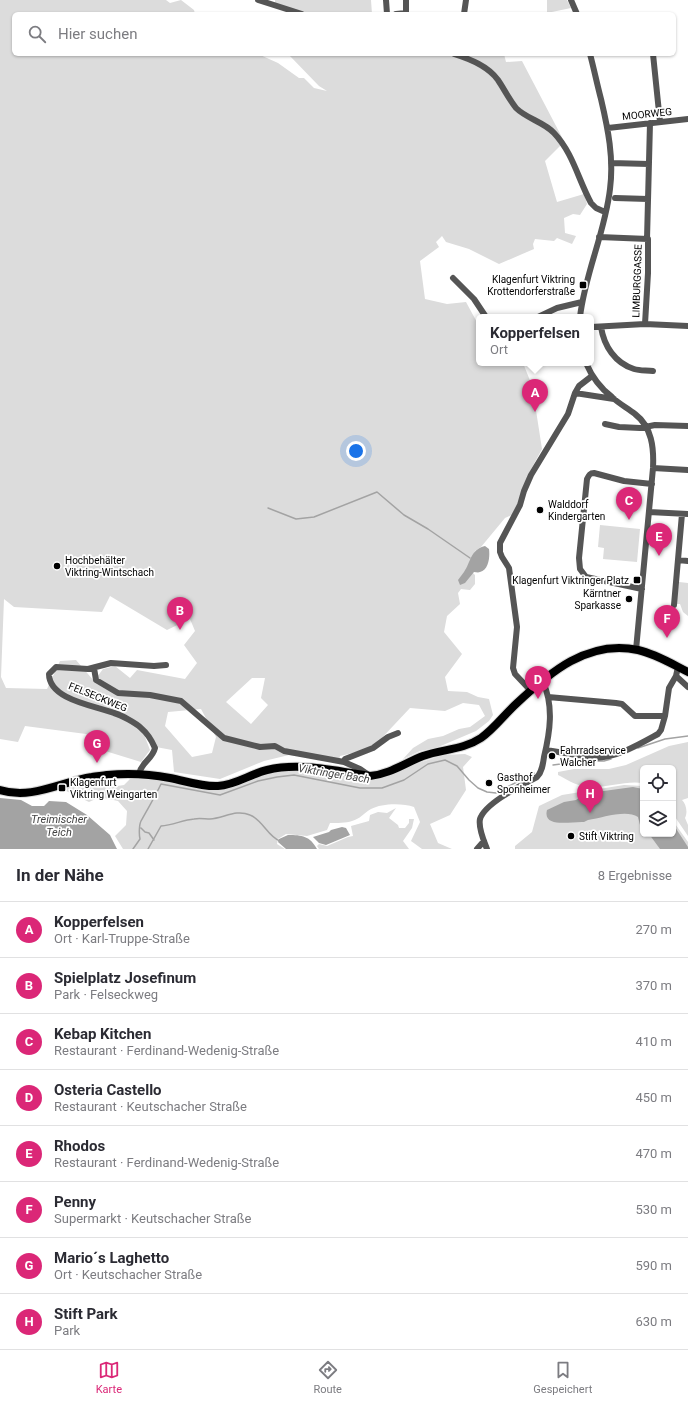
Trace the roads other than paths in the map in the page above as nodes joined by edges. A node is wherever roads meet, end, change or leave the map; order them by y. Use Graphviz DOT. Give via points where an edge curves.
graph roads {
  1 [pos="258,0"];
  2 [pos="386,0"];
  3 [pos="406,0"];
  4 [pos="466,0"];
  5 [pos="571,0"];
  6 [pos="296,12"];
  7 [pos="387,12"];
  8 [pos="406,12"];
  9 [pos="464,12"];
  10 [pos="576,12"];
  11 [pos="460,56"];
  12 [pos="590,56"];
  13 [pos="653,56"];
  14 [pos="688,119"];
  15 [pos="660,122"];
  16 [pos="650,123"];
  17 [pos="608,128"];
  18 [pos="612,163"];
  19 [pos="649,164"];
  20 [pos="615,198"];
  21 [pos="648,199"];
  22 [pos="606,212"];
  23 [pos="599,237"];
  24 [pos="647,239"];
  25 [pos="453,278"];
  26 [pos="582,302"];
  27 [pos="484,314"];
  28 [pos="544,314"];
  29 [pos="580,314"];
  30 [pos="645,324"];
  31 [pos="688,326"];
  32 [pos="594,327"];
  33 [pos="601,327"];
  34 [pos="587,366"];
  35 [pos="653,371"];
  36 [pos="592,376"];
  37 [pos="575,393"];
  38 [pos="614,399"];
  39 [pos="606,424"];
  40 [pos="688,426"];
  41 [pos="646,427"];
  42 [pos="653,468"];
  43 [pos="688,470"];
  44 [pos="652,484"];
  45 [pos="649,512"];
  46 [pos="685,514"];
  47 [pos="678,560"];
  48 [pos="688,561"];
  49 [pos="642,589"];
  50 [pos="674,605"];
  51 [pos="636,650"];
  52 [pos="166,665"];
  53 [pos="678,667"];
  54 [pos="94,668"];
  55 [pos="688,672"];
  56 [pos="676,676"];
  57 [pos="543,682"];
  58 [pos="688,687"];
  59 [pos="531,691"];
  60 [pos="548,697"];
  61 [pos="665,716"];
  62 [pos="398,733"];
  63 [pos="546,750"];
  64 [pos="344,762"];
  65 [pos="139,774"];
  66 [pos="370,776"];
  67 [pos="0,790"];
  68 [pos="484,842"];
  69 [pos="477,849"];
  70 [pos="487,849"];
  1 -- 6 [label="street"];
  2 -- 7 [label="street"];
  3 -- 8 [label="street"];
  4 -- 9 [label="street"];
  5 -- 10 [label="street"];
  11 -- 22 [label="street" via="486,68 518,109 555,133 572,159 591,203"];
  12 -- 17 [label="street"];
  13 -- 15 [label="street"];
  14 -- 15 [label="street, MOORWEG"];
  15 -- 16 [label="street, MOORWEG"];
  16 -- 17 [label="street, MOORWEG"];
  16 -- 19 [label="street, LIMBURGGASSE"];
  17 -- 18 [label="street"];
  18 -- 19 [label="street"];
  18 -- 22 [label="street"];
  19 -- 21 [label="street, LIMBURGGASSE"];
  20 -- 21 [label="street"];
  21 -- 24 [label="street, LIMBURGGASSE"];
  22 -- 23 [label="street"];
  23 -- 24 [label="street, LIMBURGGASSE"];
  23 -- 26 [label="street"];
  24 -- 30 [label="street, LIMBURGGASSE" via="649,241"];
  25 -- 27 [label="street" via="474,299"];
  26 -- 28 [label="street"];
  26 -- 29 [label="street"];
  30 -- 31 [label="street"];
  30 -- 33 [label="street"];
  32 -- 33 [label="street"];
  33 -- 35 [label="street" via="605,343 612,355 622,364 635,369"];
  34 -- 36 [label="street"];
  36 -- 37 [label="street" via="579,386"];
  36 -- 38 [label="street"];
  37 -- 38 [label="street"];
  37 -- 59 [label="street" via="568,414 531,475 520,505 500,542 500,552 509,568 517,627 513,668"];
  38 -- 41 [label="street" via="641,419"];
  39 -- 41 [label="street" via="619,427"];
  40 -- 41 [label="street"];
  41 -- 42 [label="street" via="652,442"];
  42 -- 43 [label="street"];
  42 -- 44 [label="street"];
  44 -- 45 [label="street"];
  44 -- 49 [label="street" via="624,481 594,473 589,475 579,558 580,569 586,577"];
  45 -- 46 [label="street"];
  45 -- 49 [label="street"];
  46 -- 47 [label="street"];
  47 -- 48 [label="street"];
  47 -- 50 [label="street"];
  49 -- 51 [label="street"];
  51 -- 53 [label="main road"];
  51 -- 57 [label="main road" via="615,649 586,654 563,665"];
  52 -- 54 [label="street, FELSECKWEG" via="111,663"];
  53 -- 55 [label="main road"];
  53 -- 56 [label="street"];
  54 -- 64 [label="street" via="96,680 118,693 182,701 224,738 260,747 275,746 284,751"];
  54 -- 65 [label="street, FELSECKWEG" via="56,667 49,674 49,680 56,690 71,699 116,713 141,728 155,748 154,754 146,760"];
  56 -- 58 [label="street"];
  56 -- 61 [label="street" via="669,688"];
  57 -- 59 [label="main road"];
  57 -- 60 [label="street"];
  59 -- 66 [label="main road" via="482,737 472,743 429,754 393,770"];
  60 -- 61 [label="street" via="616,703 622,704 635,716"];
  60 -- 63 [label="street" via="550,718"];
  61 -- 63 [label="street" via="658,734 602,758"];
  62 -- 64 [label="street" via="366,752 348,757"];
  63 -- 68 [label="street" via="537,777 499,799 482,817 480,822"];
  64 -- 66 [label="street"];
  65 -- 66 [label="main road" via="218,786 280,768 299,767"];
  65 -- 67 [label="main road" via="91,777 22,794"];
  68 -- 69 [label="street"];
  68 -- 70 [label="street"];
}
